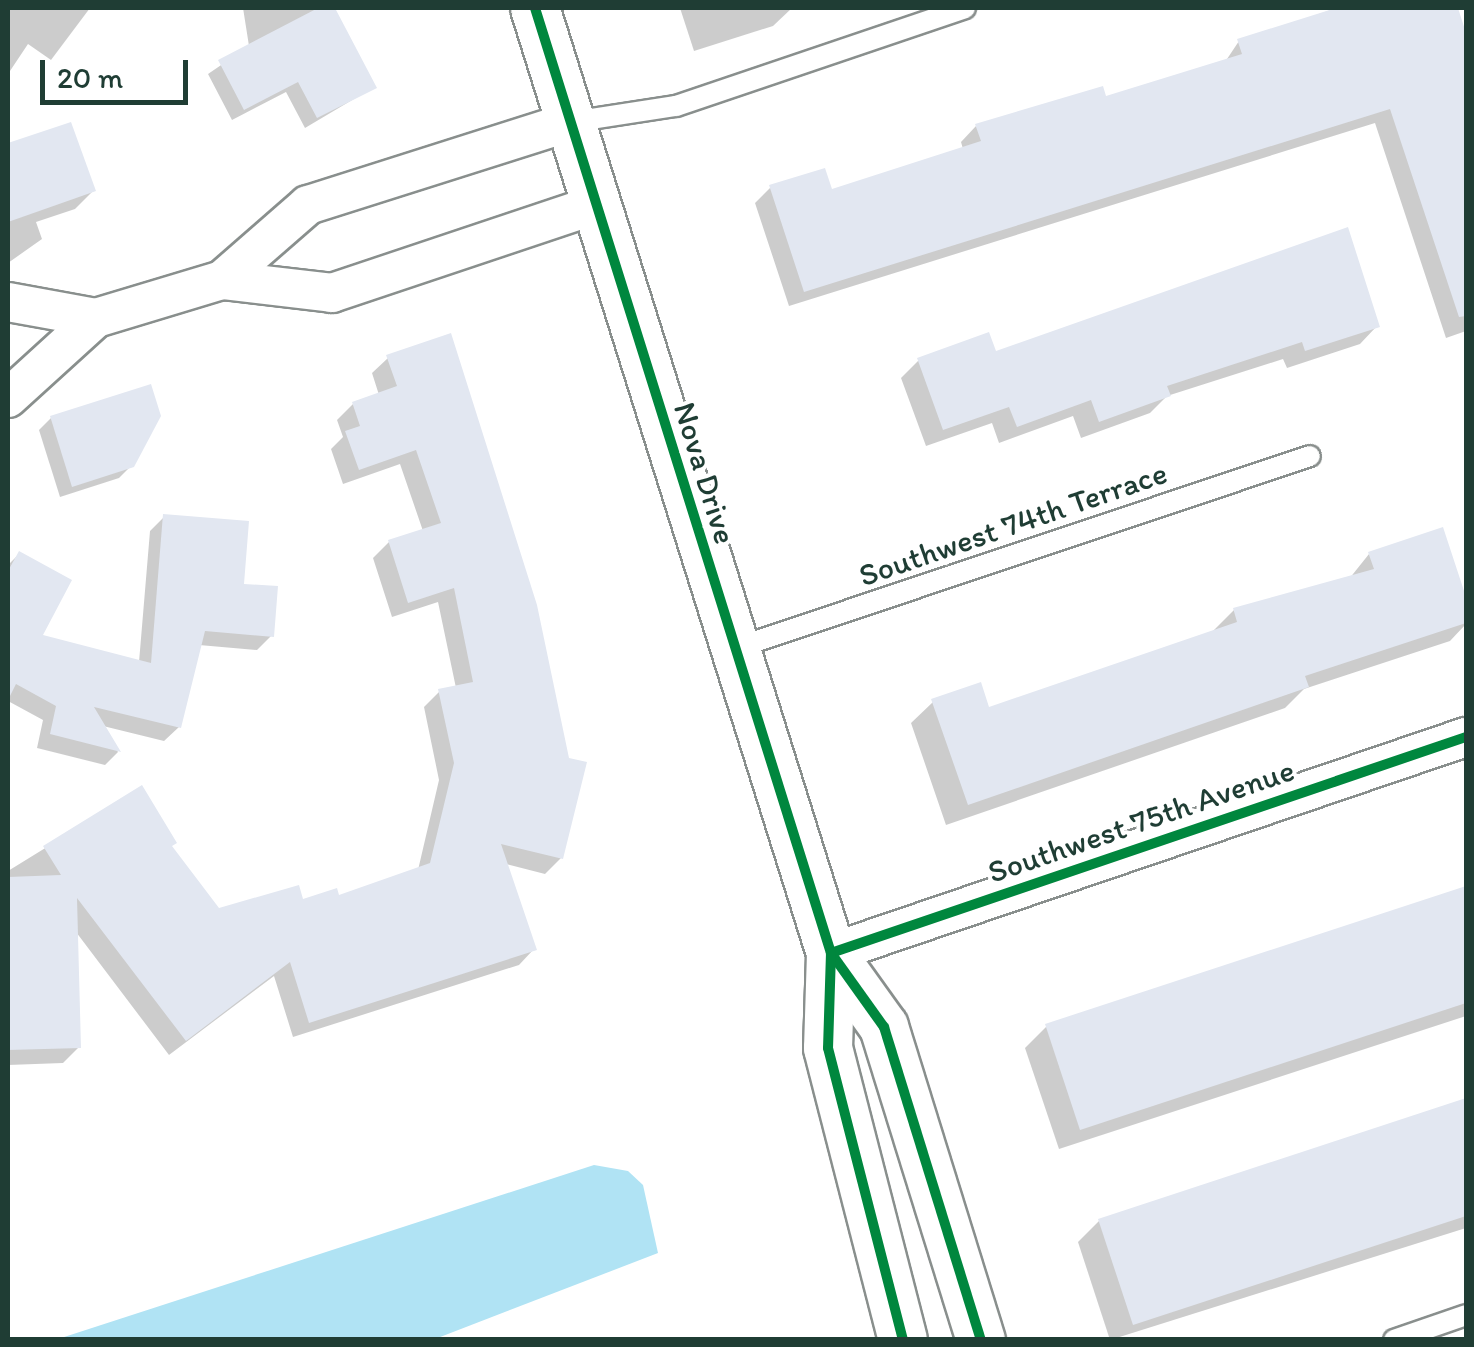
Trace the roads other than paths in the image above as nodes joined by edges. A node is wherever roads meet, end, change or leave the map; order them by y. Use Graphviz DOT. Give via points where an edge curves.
graph roads {
  1 [pos="535,8"];
  2 [pos="965,8"];
  3 [pos="934,12"];
  4 [pos="570,122"];
  5 [pos="595,205"];
  6 [pos="222,280"];
  7 [pos="8,302"];
  8 [pos="96,318"];
  9 [pos="8,398"];
  10 [pos="1310,456"];
  11 [pos="734,649"];
  12 [pos="1466,737"];
  13 [pos="831,953"];
  14 [pos="1466,1315"];
  15 [pos="902,1340"];
  16 [pos="982,1340"];
  17 [pos="1394,1340"];
  1 -- 4 [label="street, Nova Drive"];
  2 -- 3 [label="lane"];
  3 -- 4 [label="lane" via="676,106"];
  4 -- 5 [label="street, Nova Drive"];
  4 -- 6 [label="street" via="308,205"];
  5 -- 6 [label="street" via="332,292"];
  5 -- 11 [label="street, Nova Drive"];
  6 -- 8 [label="street"];
  7 -- 8 [label="street"];
  8 -- 9 [label="street"];
  10 -- 11 [label="lane, Southwest 74th Terrace"];
  11 -- 13 [label="street, Nova Drive"];
  12 -- 13 [label="street, Southwest 75th Avenue"];
  13 -- 15 [label="street, Nova Drive" via="828,1048"];
  13 -- 16 [label="street, Nova Drive" via="884,1027"];
  14 -- 17 [label="lane"];
}
